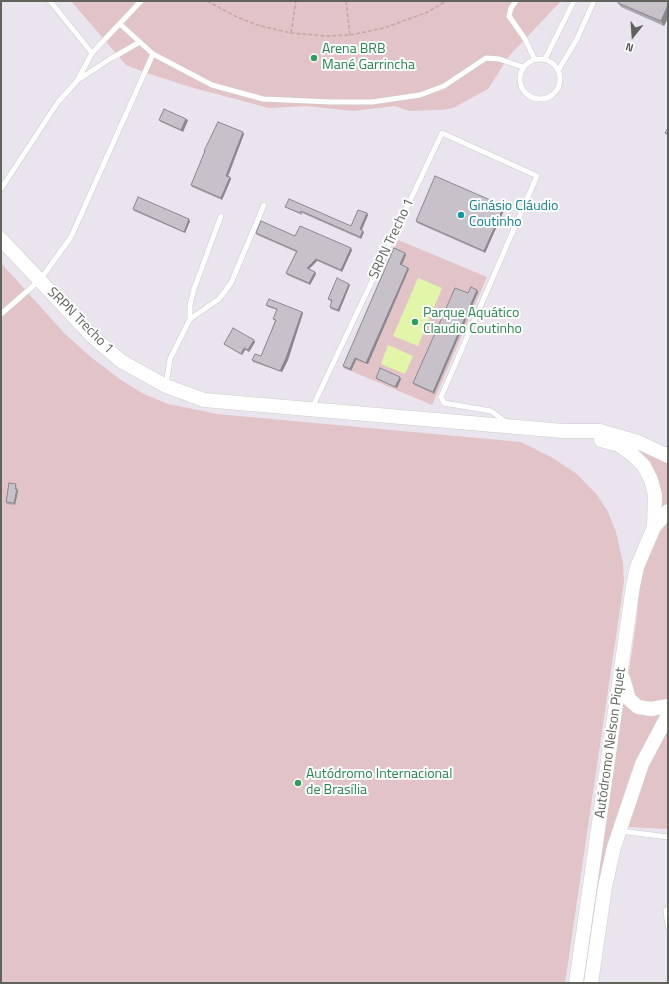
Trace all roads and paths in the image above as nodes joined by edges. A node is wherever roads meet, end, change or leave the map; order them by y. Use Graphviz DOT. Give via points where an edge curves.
graph roads {
  1 [pos="50,1"];
  2 [pos="141,1"];
  3 [pos="207,1"];
  4 [pos="296,1"];
  5 [pos="346,1"];
  6 [pos="446,1"];
  7 [pos="516,1"];
  8 [pos="574,1"];
  9 [pos="594,1"];
  10 [pos="120,24"];
  11 [pos="291,33"];
  12 [pos="350,35"];
  13 [pos="140,42"];
  14 [pos="92,53"];
  15 [pos="153,54"];
  16 [pos="534,58"];
  17 [pos="545,59"];
  18 [pos="523,67"];
  19 [pos="559,70"];
  20 [pos="77,81"];
  21 [pos="1,189"];
  22 [pos="264,205"];
  23 [pos="221,216"];
  24 [pos="1,239"];
  25 [pos="40,280"];
  26 [pos="1,314"];
  27 [pos="190,320"];
  28 [pos="166,386"];
  29 [pos="312,409"];
  30 [pos="511,427"];
  31 [pos="563,431"];
  32 [pos="668,456"];
  33 [pos="668,511"];
  34 [pos="654,527"];
  35 [pos="621,670"];
  36 [pos="668,706"];
  37 [pos="668,715"];
  38 [pos="619,831"];
  39 [pos="668,837"];
  40 [pos="668,908"];
  41 [pos="668,926"];
  42 [pos="576,983"];
  43 [pos="591,983"];
  1 -- 14 [label="lane"];
  2 -- 10 [label="lane"];
  3 -- 11 [label="path" via="257,25"];
  4 -- 11 [label="path"];
  5 -- 12 [label="path"];
  6 -- 12 [label="path" via="407,21"];
  7 -- 16 [label="lane" via="511,8 510,16"];
  8 -- 17 [label="lane"];
  9 -- 19 [label="lane" via="577,39"];
  10 -- 13 [label="lane"];
  10 -- 14 [label="lane"];
  11 -- 12 [label="path"];
  13 -- 15 [label="lane"];
  13 -- 20 [label="lane"];
  14 -- 20 [label="lane"];
  15 -- 18 [label="lane" via="212,85 263,99 331,102 372,102 420,95 444,86 486,58 499,59"];
  15 -- 25 [label="lane" via="71,237"];
  16 -- 17 [label="lane"];
  16 -- 18 [label="lane"];
  17 -- 19 [label="lane" via="553,62"];
  18 -- 19 [label="lane" via="519,81 526,94 539,100 553,96 561,84"];
  20 -- 21 [label="lane" via="58,102"];
  22 -- 27 [label="lane" via="231,283 219,299"];
  23 -- 27 [label="lane" via="198,277 190,305"];
  24 -- 25 [label="main road, SRPN Trecho 1"];
  25 -- 26 [label="lane"];
  25 -- 28 [label="main road, SRPN Trecho 1" via="93,337 121,361"];
  27 -- 28 [label="lane" via="170,359"];
  28 -- 29 [label="main road, SRPN Trecho 1" via="204,400"];
  29 -- 30 [label="main road, SRPN Trecho 1"];
  29 -- 30 [label="lane, SRPN Trecho 1" via="442,134 537,176 441,397 444,403 491,411"];
  30 -- 31 [label="main road, SRPN Trecho 1"];
  31 -- 32 [label="main road, SRPN Trecho 1" via="600,431 619,435"];
  31 -- 34 [label="main road, SRPN Trecho 1" via="619,445 644,466 656,495"];
  33 -- 34 [label="main road, Autódromo Nelson Piquet"];
  34 -- 35 [label="main road, Autódromo Nelson Piquet" via="637,567"];
  35 -- 36 [label="main road" via="629,699 638,707 651,710"];
  35 -- 42 [label="main road, Autódromo Nelson Piquet"];
  37 -- 38 [label="main road, Autódromo Nelson Piquet" via="642,764"];
  38 -- 39 [label="lane"];
  38 -- 43 [label="main road, Autódromo Nelson Piquet" via="605,886"];
  40 -- 41 [label="lane"];
}
